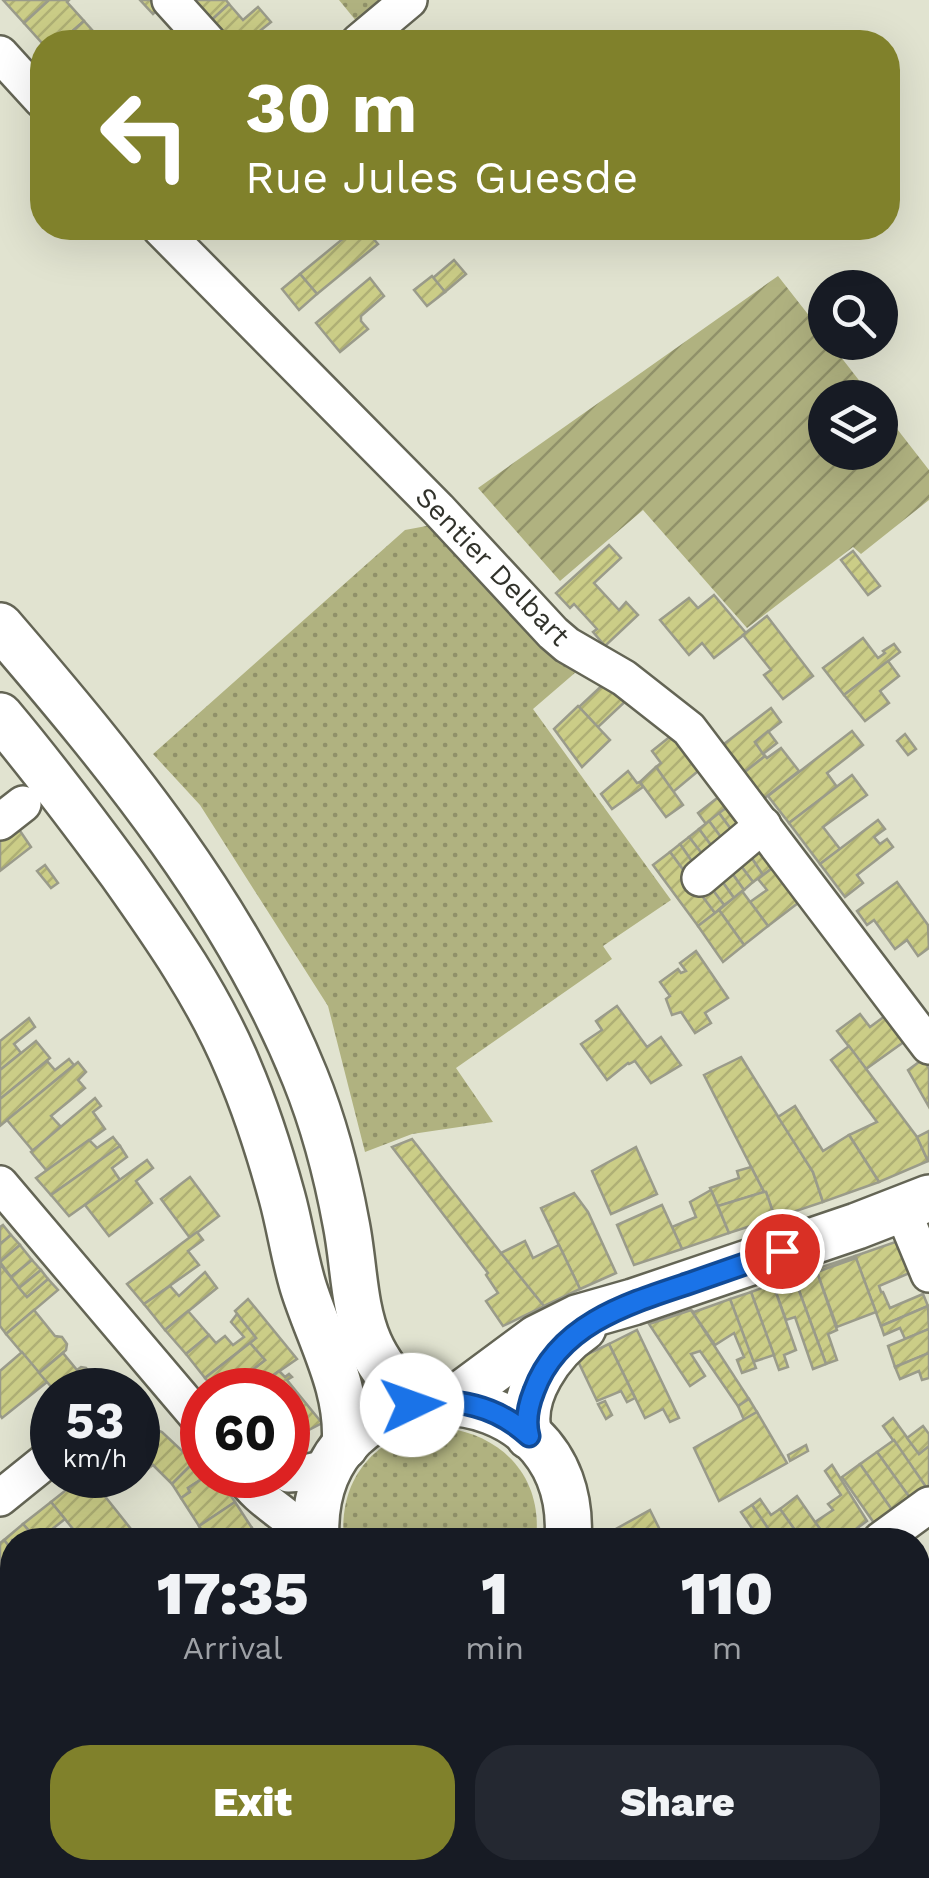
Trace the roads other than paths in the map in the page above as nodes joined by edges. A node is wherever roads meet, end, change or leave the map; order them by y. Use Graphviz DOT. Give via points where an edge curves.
graph roads {
  1 [pos="170,0"];
  2 [pos="409,0"];
  3 [pos="197,30"];
  4 [pos="373,30"];
  5 [pos="0,54"];
  6 [pos="30,87"];
  7 [pos="172,240"];
  8 [pos="0,626"];
  9 [pos="0,716"];
  10 [pos="763,825"];
  11 [pos="700,878"];
  12 [pos="929,1046"];
  13 [pos="0,1184"];
  14 [pos="916,1204"];
  15 [pos="929,1274"];
  16 [pos="633,1302"];
  17 [pos="136,1368"];
  18 [pos="432,1403"];
  19 [pos="529,1436"];
  20 [pos="321,1462"];
  21 [pos="30,1474"];
  22 [pos="0,1498"];
  23 [pos="262,1498"];
  24 [pos="929,1506"];
  25 [pos="301,1528"];
  26 [pos="315,1528"];
  27 [pos="568,1528"];
  28 [pos="898,1528"];
  1 -- 3 [label="street"];
  2 -- 4 [label="street"];
  5 -- 6 [label="street"];
  7 -- 10 [label="street, Sentier Delbart" via="552,633 690,729"];
  8 -- 18 [label="main road" via="140,799 251,960 324,1132 368,1342 382,1368"];
  9 -- 20 [label="main road" via="146,907 226,1041 261,1128 305,1292 342,1394 346,1421"];
  10 -- 11 [label="street"];
  10 -- 12 [label="street, Sentier Delbart"];
  13 -- 17 [label="street"];
  14 -- 15 [label="street"];
  14 -- 16 [label="main road"];
  16 -- 18 [label="main road" via="576,1318"];
  16 -- 19 [label="main road" via="555,1352 531,1399"];
  18 -- 19 [label="main road" via="490,1410"];
  18 -- 20 [label="main road" via="376,1420"];
  19 -- 27 [label="main road" via="562,1487"];
  20 -- 26 [label="main road"];
  21 -- 22 [label="street"];
  23 -- 25 [label="street"];
  24 -- 28 [label="street"];
}
